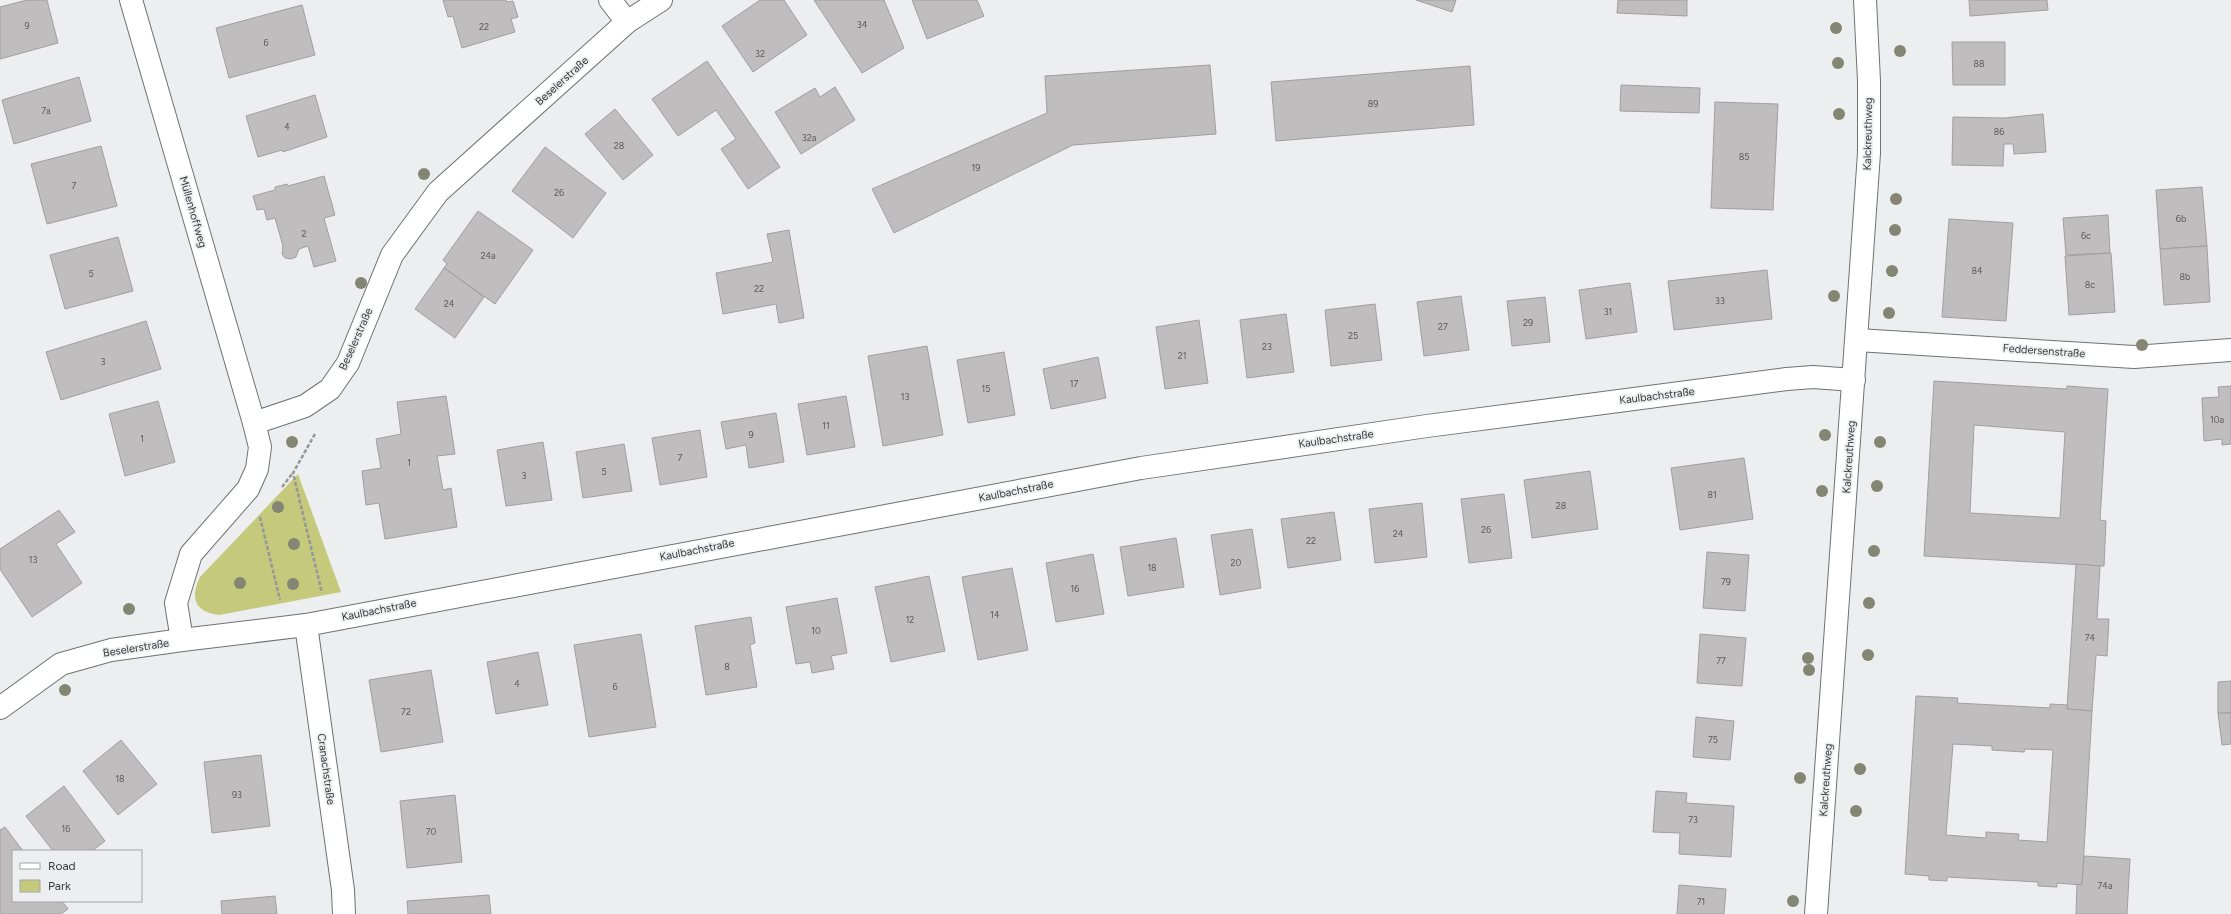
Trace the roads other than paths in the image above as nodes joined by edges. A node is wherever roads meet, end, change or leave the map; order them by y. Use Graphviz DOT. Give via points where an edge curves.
graph roads {
  1 [pos="131,0"];
  2 [pos="610,0"];
  3 [pos="661,0"];
  4 [pos="1865,0"];
  5 [pos="627,22"];
  6 [pos="1857,340"];
  7 [pos="2231,350"];
  8 [pos="1854,380"];
  9 [pos="254,423"];
  10 [pos="296,626"];
  11 [pos="182,640"];
  12 [pos="0,708"];
  13 [pos="344,914"];
  14 [pos="1816,914"];
  1 -- 9 [label="street, Müllenhoffweg"];
  2 -- 5 [label="street"];
  3 -- 5 [label="street, Beselerstraße"];
  4 -- 6 [label="street, Kalckreuthweg" via="1869,153"];
  5 -- 9 [label="street, Beselerstraße" via="438,192 392,255 348,363 330,389 305,406"];
  6 -- 7 [label="street, Feddersenstraße" via="2134,357"];
  6 -- 8 [label="street, Kalckreuthweg"];
  8 -- 10 [label="street, Kaulbachstraße" via="1814,377 1787,379 1427,426 1141,468"];
  8 -- 14 [label="street, Kalckreuthweg"];
  9 -- 11 [label="street, Beselerstraße" via="260,447 257,469 248,489 191,554 176,603"];
  10 -- 11 [label="street, Kaulbachstraße"];
  10 -- 13 [label="street, Cranachstraße" via="343,890"];
  11 -- 12 [label="street, Beselerstraße" via="111,650 61,664"];
}
